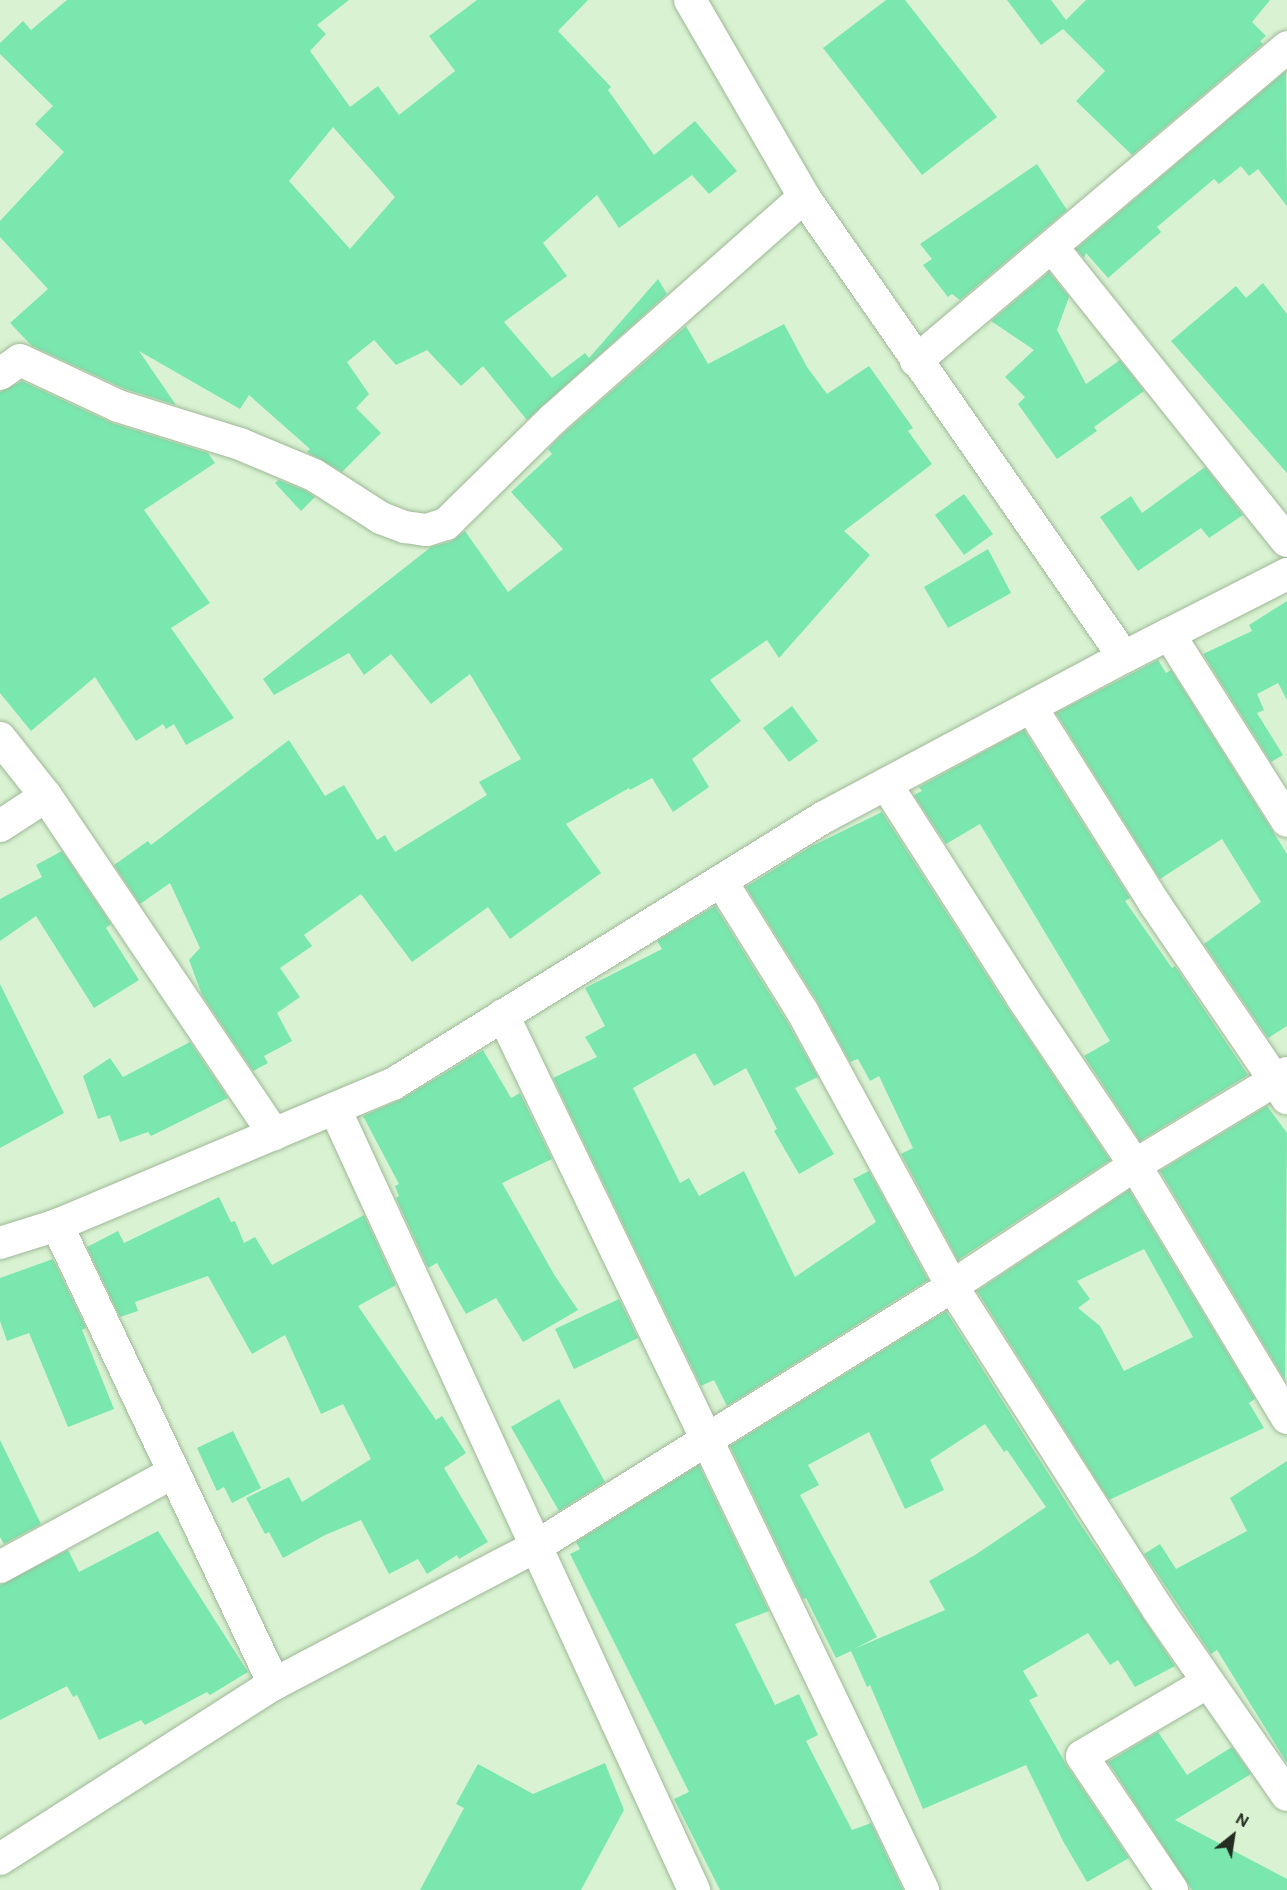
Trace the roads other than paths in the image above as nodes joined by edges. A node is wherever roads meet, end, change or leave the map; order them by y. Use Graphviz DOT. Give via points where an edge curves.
graph roads {
  1 [pos="690,0"];
  2 [pos="1287,47"];
  3 [pos="804,196"];
  4 [pos="1052,247"];
  5 [pos="7,358"];
  6 [pos="916,362"];
  7 [pos="1287,541"];
  8 [pos="1287,574"];
  9 [pos="1168,634"];
  10 [pos="1124,657"];
  11 [pos="1031,706"];
  12 [pos="0,738"];
  13 [pos="886,784"];
  14 [pos="46,796"];
  15 [pos="1287,821"];
  16 [pos="0,826"];
  17 [pos="722,881"];
  18 [pos="503,1015"];
  19 [pos="1283,1083"];
  20 [pos="335,1109"];
  21 [pos="274,1134"];
  22 [pos="1135,1165"];
  23 [pos="57,1225"];
  24 [pos="0,1243"];
  25 [pos="952,1286"];
  26 [pos="1287,1418"];
  27 [pos="708,1440"];
  28 [pos="174,1472"];
  29 [pos="535,1548"];
  30 [pos="0,1567"];
  31 [pos="1208,1682"];
  32 [pos="274,1684"];
  33 [pos="1287,1795"];
  34 [pos="0,1859"];
  35 [pos="694,1890"];
  36 [pos="923,1890"];
  37 [pos="1172,1890"];
  1 -- 3 [label="street"];
  2 -- 4 [label="street"];
  3 -- 5 [label="street" via="553,419 446,524 427,530 381,518 314,475 240,444 118,406"];
  3 -- 6 [label="street"];
  4 -- 6 [label="street"];
  4 -- 7 [label="street"];
  6 -- 10 [label="street"];
  8 -- 9 [label="street"];
  9 -- 10 [label="street"];
  9 -- 15 [label="street"];
  10 -- 11 [label="street"];
  11 -- 13 [label="street"];
  11 -- 19 [label="street" via="1155,904"];
  12 -- 14 [label="street"];
  13 -- 17 [label="street" via="824,817"];
  13 -- 22 [label="street" via="1022,998"];
  14 -- 16 [label="street"];
  14 -- 21 [label="street"];
  17 -- 18 [label="street"];
  17 -- 25 [label="street" via="802,1011"];
  18 -- 20 [label="street" via="393,1084"];
  18 -- 27 [label="street"];
  19 -- 22 [label="street"];
  20 -- 21 [label="street"];
  20 -- 29 [label="street"];
  21 -- 23 [label="street"];
  22 -- 25 [label="street"];
  22 -- 26 [label="street"];
  23 -- 24 [label="street"];
  23 -- 28 [label="street"];
  25 -- 27 [label="street"];
  25 -- 31 [label="street"];
  27 -- 29 [label="street"];
  27 -- 36 [label="street"];
  28 -- 30 [label="street"];
  28 -- 32 [label="street"];
  29 -- 32 [label="street"];
  29 -- 35 [label="street"];
  31 -- 33 [label="street"];
  31 -- 37 [label="street" via="1082,1756"];
  32 -- 34 [label="street"];
}
